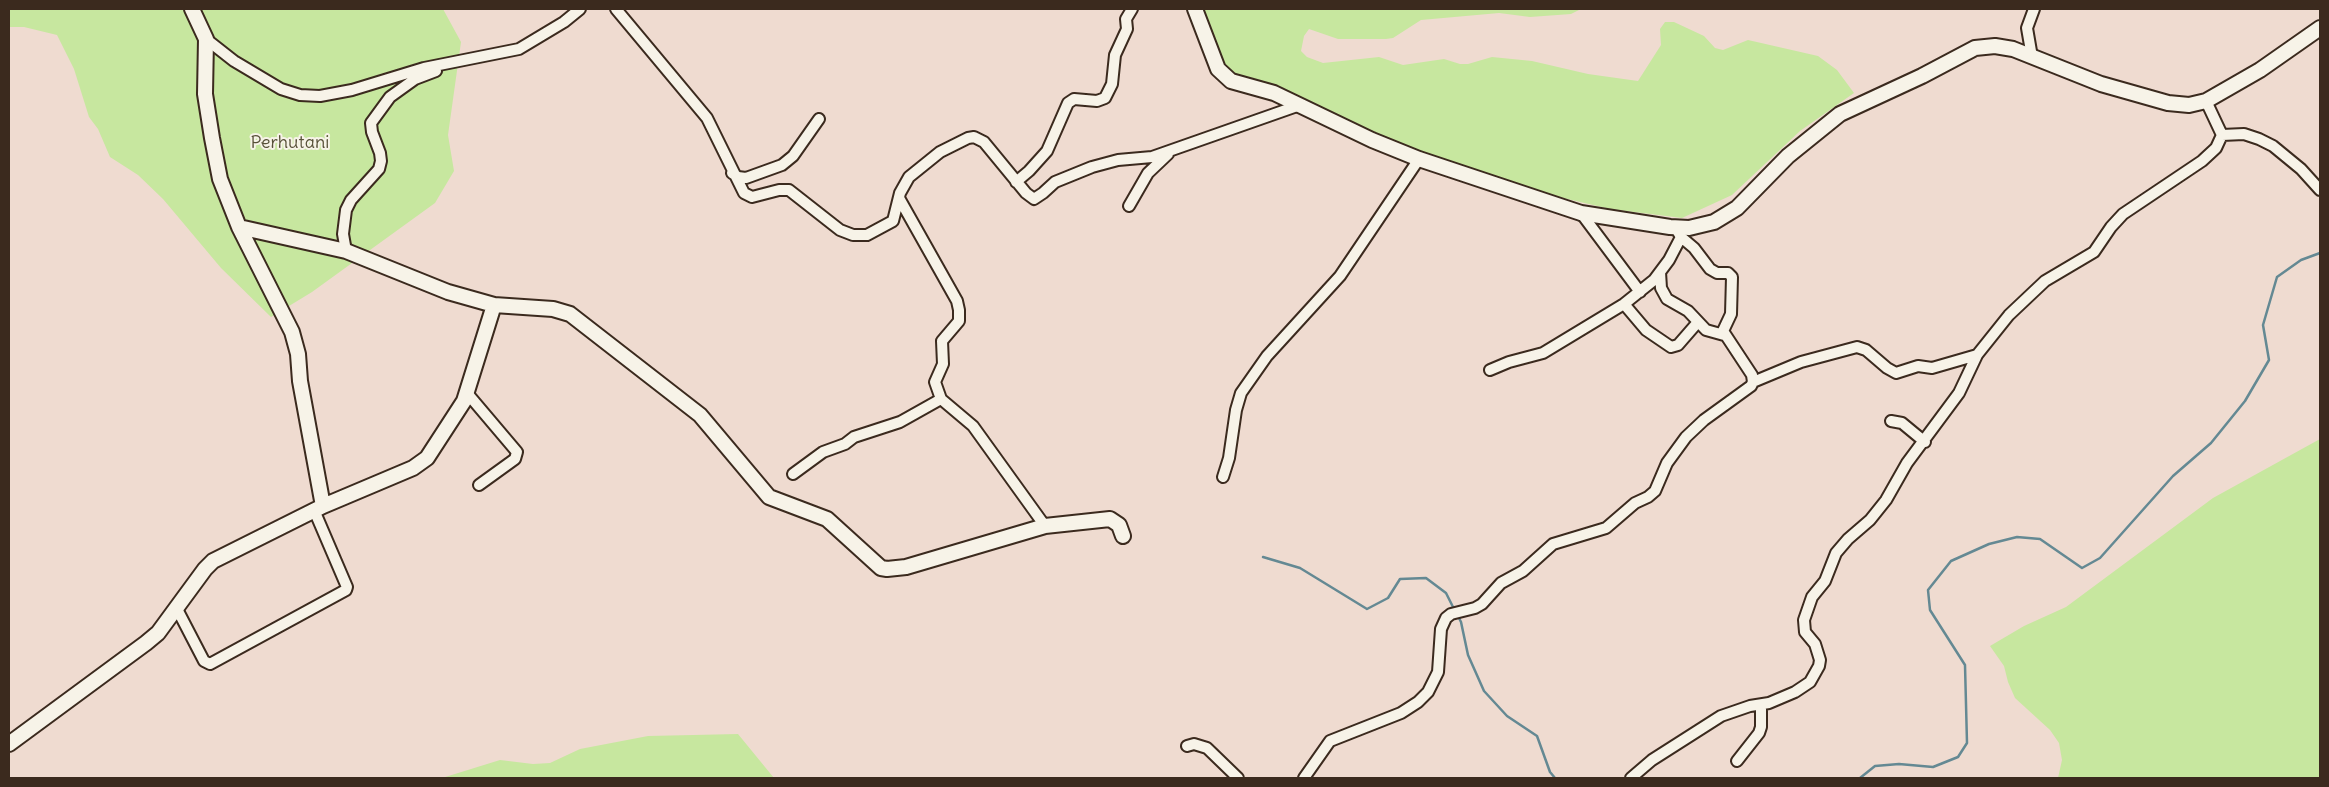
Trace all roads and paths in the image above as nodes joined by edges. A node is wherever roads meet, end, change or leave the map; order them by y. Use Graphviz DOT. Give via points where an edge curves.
graph roads {
  1 [pos="192,9"];
  2 [pos="580,9"];
  3 [pos="616,9"];
  4 [pos="1132,9"];
  5 [pos="1195,9"];
  6 [pos="2034,9"];
  7 [pos="2320,28"];
  8 [pos="206,40"];
  9 [pos="2032,57"];
  10 [pos="453,62"];
  11 [pos="2206,101"];
  12 [pos="1300,105"];
  13 [pos="819,119"];
  14 [pos="2222,135"];
  15 [pos="1173,150"];
  16 [pos="1419,159"];
  17 [pos="732,173"];
  18 [pos="1016,182"];
  19 [pos="2320,190"];
  20 [pos="899,198"];
  21 [pos="1129,206"];
  22 [pos="1581,213"];
  23 [pos="239,227"];
  24 [pos="1678,232"];
  25 [pos="346,250"];
  26 [pos="1660,272"];
  27 [pos="1640,292"];
  28 [pos="1624,304"];
  29 [pos="494,305"];
  30 [pos="1698,322"];
  31 [pos="1724,335"];
  32 [pos="1977,354"];
  33 [pos="1490,370"];
  34 [pos="1753,382"];
  35 [pos="468,393"];
  36 [pos="940,399"];
  37 [pos="1891,421"];
  38 [pos="1925,442"];
  39 [pos="793,474"];
  40 [pos="1223,477"];
  41 [pos="479,485"];
  42 [pos="318,508"];
  43 [pos="1045,526"];
  44 [pos="1123,536"];
  45 [pos="177,609"];
  46 [pos="1761,706"];
  47 [pos="9,744"];
  48 [pos="1187,746"];
  49 [pos="1737,761"];
  50 [pos="1238,778"];
  51 [pos="1304,778"];
  52 [pos="1632,778"];
  1 -- 8 [label="street"];
  2 -- 10 [label="street" via="519,49"];
  3 -- 17 [label="street" via="707,118"];
  4 -- 18 [label="street" via="1126,18 1127,29 1116,55 1112,84 1105,98 1097,101 1074,99 1068,103 1047,151"];
  5 -- 12 [label="street" via="1209,49 1224,76"];
  6 -- 9 [label="street" via="2027,28"];
  7 -- 11 [label="street" via="2260,70"];
  8 -- 10 [label="street" via="270,83 300,95 337,94"];
  8 -- 23 [label="street" via="206,94 212,138 220,179"];
  9 -- 11 [label="street" via="2089,80 2168,103 2189,105"];
  9 -- 24 [label="street" via="2013,49 1984,46 1840,114 1788,156 1752,195 1727,216"];
  10 -- 25 [label="street" via="415,79 390,97 372,123 381,161 346,210 343,234"];
  11 -- 14 [label="street"];
  12 -- 15 [label="street"];
  12 -- 16 [label="street"];
  13 -- 17 [label="street" via="792,156 782,164 746,178"];
  14 -- 19 [label="street" via="2244,134 2273,146"];
  14 -- 32 [label="street" via="2210,155 2116,220 2094,252 2036,289 2009,315"];
  15 -- 18 [label="street" via="1152,158 1118,160 1092,166 1055,182 1044,194 1034,198"];
  15 -- 21 [label="street" via="1148,173"];
  16 -- 22 [label="street"];
  16 -- 40 [label="street" via="1340,276 1267,356 1241,393"];
  17 -- 20 [label="street" via="746,195 790,190 840,230 853,235 867,235 891,222 896,217"];
  18 -- 20 [label="street" via="984,142 974,137 959,141 919,166 905,182"];
  20 -- 36 [label="street" via="959,310 959,321 942,341 943,364 935,382"];
  22 -- 24 [label="street"];
  22 -- 27 [label="street"];
  23 -- 25 [label="street"];
  23 -- 42 [label="street" via="288,320 296,342"];
  24 -- 26 [label="street" via="1674,253"];
  24 -- 31 [label="street" via="1710,269 1732,277 1732,309 1723,329"];
  25 -- 29 [label="street" via="448,292"];
  26 -- 27 [label="street"];
  26 -- 30 [label="street" via="1666,299 1684,308"];
  27 -- 28 [label="street"];
  28 -- 30 [label="street" via="1650,333 1671,347 1678,345"];
  28 -- 33 [label="street" via="1543,353"];
  29 -- 35 [label="street"];
  29 -- 43 [label="street" via="552,309 570,314 700,415 769,498 827,519 881,568 906,567"];
  30 -- 31 [label="street" via="1711,332"];
  31 -- 34 [label="street" via="1752,375"];
  32 -- 34 [label="street" via="1932,368 1918,366 1896,373 1857,347 1801,362"];
  32 -- 38 [label="street" via="1959,393"];
  34 -- 51 [label="street" via="1744,393 1704,420 1686,437 1667,463 1655,491 1648,497 1634,503 1606,528 1553,544 1523,572 1501,583 1482,604 1451,614 1443,622 1438,672 1428,692 1401,713 1330,741"];
  35 -- 41 [label="street" via="517,452 514,459"];
  35 -- 42 [label="street" via="432,451 420,464"];
  36 -- 39 [label="street" via="900,422 854,437 824,452"];
  36 -- 43 [label="street" via="973,426"];
  37 -- 38 [label="street" via="1902,422"];
  38 -- 46 [label="street" via="1907,463 1878,512 1836,553 1825,581 1812,597 1804,626 1819,653 1816,674 1803,688"];
  42 -- 45 [label="street" via="213,561"];
  42 -- 45 [label="street" via="346,590 210,664 204,661"];
  43 -- 44 [label="street" via="1110,519 1119,525"];
  45 -- 47 [label="street" via="146,644"];
  46 -- 49 [label="street" via="1759,733"];
  46 -- 52 [label="street" via="1750,706 1721,716 1652,760"];
  48 -- 50 [label="street" via="1194,744 1207,748"];
}
